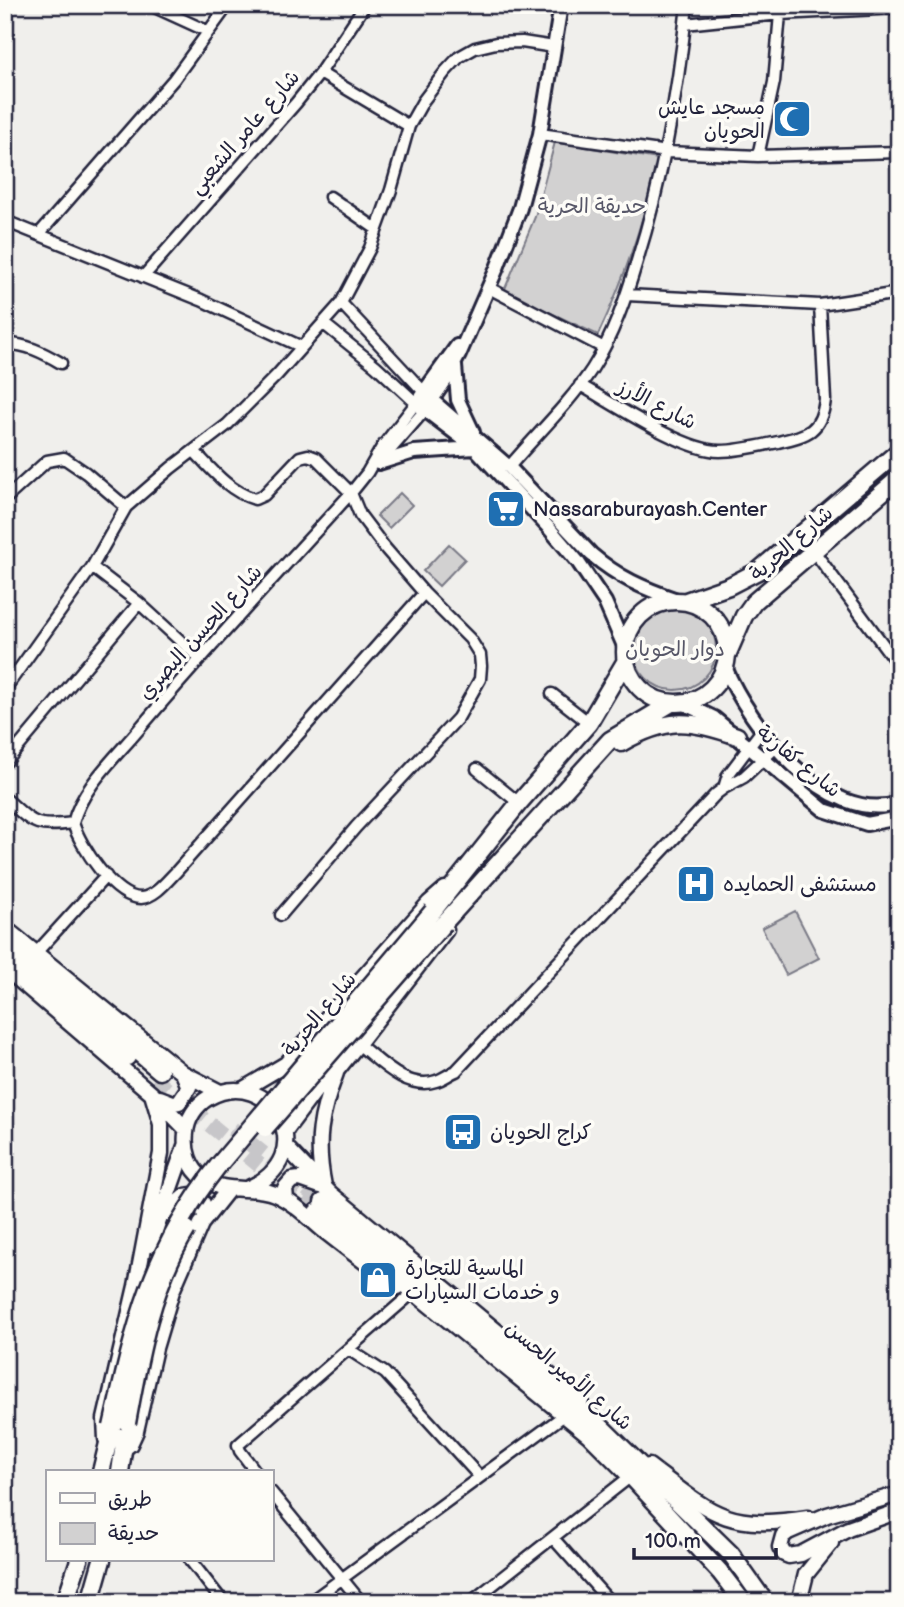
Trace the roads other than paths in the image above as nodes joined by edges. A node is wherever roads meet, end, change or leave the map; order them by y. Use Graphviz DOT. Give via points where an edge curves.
graph roads {
  1 [pos="150,5"];
  2 [pos="228,5"];
  3 [pos="365,5"];
  4 [pos="561,5"];
  5 [pos="687,5"];
  6 [pos="815,8"];
  7 [pos="899,8"];
  8 [pos="780,13"];
  9 [pos="685,24"];
  10 [pos="208,32"];
  11 [pos="554,47"];
  12 [pos="320,73"];
  13 [pos="409,126"];
  14 [pos="540,134"];
  15 [pos="667,152"];
  16 [pos="899,152"];
  17 [pos="758,156"];
  18 [pos="330,197"];
  19 [pos="5,221"];
  20 [pos="375,228"];
  21 [pos="38,234"];
  22 [pos="144,276"];
  23 [pos="489,288"];
  24 [pos="899,293"];
  25 [pos="627,295"];
  26 [pos="341,303"];
  27 [pos="820,305"];
  28 [pos="324,324"];
  29 [pos="465,338"];
  30 [pos="5,344"];
  31 [pos="302,347"];
  32 [pos="604,348"];
  33 [pos="61,363"];
  34 [pos="455,363"];
  35 [pos="580,385"];
  36 [pos="424,402"];
  37 [pos="475,442"];
  38 [pos="899,451"];
  39 [pos="195,452"];
  40 [pos="379,463"];
  41 [pos="509,467"];
  42 [pos="367,473"];
  43 [pos="899,478"];
  44 [pos="351,493"];
  45 [pos="5,499"];
  46 [pos="125,507"];
  47 [pos="813,550"];
  48 [pos="92,567"];
  49 [pos="424,593"];
  50 [pos="681,601"];
  51 [pos="139,603"];
  52 [pos="894,649"];
  53 [pos="625,654"];
  54 [pos="199,658"];
  55 [pos="727,660"];
  56 [pos="899,666"];
  57 [pos="5,690"];
  58 [pos="552,694"];
  59 [pos="677,703"];
  60 [pos="589,723"];
  61 [pos="762,730"];
  62 [pos="743,741"];
  63 [pos="776,747"];
  64 [pos="764,759"];
  65 [pos="5,763"];
  66 [pos="584,767"];
  67 [pos="477,769"];
  68 [pos="724,788"];
  69 [pos="5,798"];
  70 [pos="519,803"];
  71 [pos="899,803"];
  72 [pos="899,818"];
  73 [pos="73,823"];
  74 [pos="106,876"];
  75 [pos="456,879"];
  76 [pos="470,894"];
  77 [pos="281,915"];
  78 [pos="438,917"];
  79 [pos="5,928"];
  80 [pos="5,939"];
  81 [pos="36,953"];
  82 [pos="5,955"];
  83 [pos="5,968"];
  84 [pos="358,1044"];
  85 [pos="286,1064"];
  86 [pos="338,1069"];
  87 [pos="183,1073"];
  88 [pos="155,1082"];
  89 [pos="242,1090"];
  90 [pos="315,1091"];
  91 [pos="220,1092"];
  92 [pos="186,1129"];
  93 [pos="285,1130"];
  94 [pos="185,1146"];
  95 [pos="285,1146"];
  96 [pos="246,1189"];
  97 [pos="228,1190"];
  98 [pos="286,1200"];
  99 [pos="322,1200"];
  100 [pos="160,1217"];
  101 [pos="205,1218"];
  102 [pos="136,1286"];
  103 [pos="409,1296"];
  104 [pos="348,1349"];
  105 [pos="559,1419"];
  106 [pos="119,1425"];
  107 [pos="593,1428"];
  108 [pos="620,1444"];
  109 [pos="124,1464"];
  110 [pos="103,1465"];
  111 [pos="254,1470"];
  112 [pos="480,1476"];
  113 [pos="631,1476"];
  114 [pos="273,1494"];
  115 [pos="899,1494"];
  116 [pos="899,1511"];
  117 [pos="827,1515"];
  118 [pos="848,1529"];
  119 [pos="553,1538"];
  120 [pos="78,1562"];
  121 [pos="101,1562"];
  122 [pos="192,1562"];
  123 [pos="341,1579"];
  124 [pos="65,1602"];
  125 [pos="90,1602"];
  126 [pos="223,1602"];
  127 [pos="310,1602"];
  128 [pos="361,1602"];
  129 [pos="471,1602"];
  130 [pos="610,1602"];
  131 [pos="743,1602"];
  132 [pos="765,1602"];
  133 [pos="799,1602"];
  1 -- 10 [label="street"];
  2 -- 10 [label="street"];
  3 -- 12 [label="street, شارع عامر الشعبي"];
  4 -- 11 [label="street, شارع الحسن البصري"];
  5 -- 9 [label="street"];
  6 -- 7 [label="street"];
  6 -- 8 [label="street"];
  8 -- 9 [label="street"];
  8 -- 17 [label="street" via="774,82"];
  9 -- 15 [label="street"];
  10 -- 21 [label="street" via="174,79"];
  11 -- 13 [label="street" via="522,42 475,48 445,72"];
  11 -- 14 [label="street, شارع الحسن البصري"];
  12 -- 13 [label="street"];
  12 -- 22 [label="street, شارع عامر الشعبي"];
  13 -- 20 [label="street"];
  14 -- 15 [label="street"];
  14 -- 23 [label="street, شارع الحسن البصري" via="520,208"];
  15 -- 17 [label="street"];
  15 -- 25 [label="street"];
  16 -- 17 [label="street"];
  18 -- 20 [label="street"];
  19 -- 21 [label="street"];
  20 -- 26 [label="street" via="370,248"];
  21 -- 22 [label="street"];
  22 -- 31 [label="street"];
  23 -- 29 [label="street, شارع الحسن البصري"];
  23 -- 32 [label="street"];
  24 -- 27 [label="street"];
  25 -- 27 [label="street"];
  25 -- 32 [label="street"];
  26 -- 28 [label="street"];
  26 -- 36 [label="street"];
  27 -- 35 [label="street, شارع الأرز" via="825,400 823,416 805,434 718,451 682,440"];
  28 -- 31 [label="street"];
  28 -- 36 [label="street"];
  29 -- 34 [label="street, شارع الحسن البصري"];
  29 -- 36 [label="street, شارع الحسن البصري" via="451,353"];
  30 -- 33 [label="street" via="21,345"];
  31 -- 39 [label="street"];
  32 -- 35 [label="street"];
  34 -- 36 [label="street, شارع الحسن البصري"];
  34 -- 37 [label="street" via="458,400"];
  35 -- 41 [label="street"];
  36 -- 37 [label="street"];
  36 -- 40 [label="street, شارع الحسن البصري"];
  36 -- 42 [label="street, شارع الحسن البصري" via="382,447"];
  37 -- 40 [label="street"];
  37 -- 41 [label="street"];
  37 -- 53 [label="street" via="578,562 605,602"];
  38 -- 50 [label="highway, شارع الحرية" via="758,571"];
  39 -- 44 [label="street" via="219,477 255,499 300,457 308,455"];
  39 -- 46 [label="street"];
  40 -- 42 [label="street, شارع الحسن البصري"];
  41 -- 50 [label="street" via="605,566 635,585"];
  42 -- 44 [label="street, شارع الحسن البصري"];
  43 -- 47 [label="highway, شارع الحرية"];
  44 -- 49 [label="street" via="367,525"];
  44 -- 54 [label="street, شارع الحسن البصري"];
  45 -- 46 [label="street" via="47,461 64,458"];
  46 -- 48 [label="street"];
  47 -- 52 [label="street"];
  47 -- 55 [label="highway, شارع الحرية" via="754,602"];
  48 -- 51 [label="street"];
  48 -- 57 [label="street"];
  49 -- 74 [label="street" via="158,889 138,898"];
  49 -- 77 [label="street" via="480,654 480,679 458,718"];
  50 -- 53 [label="highway" via="647,609 630,628"];
  50 -- 55 [label="highway" via="699,606 716,620 726,638"];
  51 -- 54 [label="street"];
  51 -- 65 [label="street"];
  52 -- 56 [label="street"];
  53 -- 59 [label="highway" via="629,675 646,694"];
  53 -- 60 [label="highway, شارع الحرية"];
  54 -- 73 [label="street, شارع الحسن البصري" via="86,793"];
  55 -- 59 [label="highway" via="710,691"];
  55 -- 61 [label="street, شارع كفارنة" via="735,690"];
  58 -- 60 [label="street"];
  59 -- 62 [label="street, شارع كفارنة" via="714,718"];
  59 -- 66 [label="highway, شارع الحرية" via="640,719 610,740"];
  60 -- 70 [label="highway, شارع الحرية"];
  61 -- 62 [label="street"];
  61 -- 63 [label="street, شارع كفارنة"];
  62 -- 64 [label="street, شارع كفارنة"];
  62 -- 66 [label="highway" via="690,722 666,725 633,736"];
  62 -- 68 [label="street"];
  63 -- 64 [label="street"];
  63 -- 71 [label="street, شارع كفارنة" via="838,798 867,806"];
  64 -- 68 [label="street"];
  64 -- 72 [label="street, شارع كفارنة" via="824,810 867,824"];
  66 -- 76 [label="highway, شارع الحرية"];
  67 -- 70 [label="street"];
  68 -- 84 [label="street" via="456,1071 419,1083 402,1078"];
  69 -- 73 [label="street" via="38,825"];
  70 -- 75 [label="highway, شارع الحرية"];
  73 -- 74 [label="street" via="82,846"];
  74 -- 81 [label="street"];
  75 -- 78 [label="highway, شارع الحرية"];
  75 -- 85 [label="main road" via="429,903"];
  76 -- 78 [label="highway, شارع الحرية"];
  76 -- 84 [label="main road"];
  78 -- 106 [label="highway, شارع الحرية, bridge" via="200,1209 180,1241 153,1308"];
  79 -- 81 [label="main road"];
  80 -- 88 [label="highway"];
  81 -- 87 [label="main road"];
  82 -- 88 [label="highway"];
  83 -- 88 [label="main road"];
  84 -- 86 [label="main road"];
  85 -- 89 [label="main road"];
  85 -- 90 [label="main road" via="277,1080 285,1096 300,1098"];
  86 -- 90 [label="main road"];
  86 -- 99 [label="main road" via="320,1121"];
  87 -- 88 [label="main road" via="189,1087 179,1102 167,1102"];
  87 -- 91 [label="main road"];
  88 -- 92 [label="main road"];
  88 -- 102 [label="main road" via="161,1153"];
  89 -- 91 [label="main road"];
  89 -- 93 [label="main road" via="262,1097 277,1111"];
  90 -- 93 [label="main road"];
  91 -- 92 [label="main road" via="204,1100"];
  92 -- 94 [label="main road"];
  93 -- 95 [label="main road"];
  94 -- 97 [label="main road" via="199,1175"];
  94 -- 100 [label="main road"];
  95 -- 96 [label="main road" via="273,1174"];
  95 -- 99 [label="main road"];
  96 -- 97 [label="main road"];
  96 -- 98 [label="main road"];
  97 -- 101 [label="main road"];
  98 -- 99 [label="main road" via="285,1188 300,1179"];
  98 -- 103 [label="main road"];
  99 -- 107 [label="highway, شارع الأمير الحسن"];
  99 -- 107 [label="main road" via="581,1400"];
  100 -- 101 [label="main road" via="191,1195 203,1203"];
  100 -- 102 [label="main road"];
  101 -- 109 [label="main road" via="172,1291"];
  102 -- 110 [label="main road" via="105,1419"];
  103 -- 104 [label="street"];
  103 -- 105 [label="main road"];
  104 -- 111 [label="street" via="238,1444"];
  104 -- 112 [label="street" via="385,1373"];
  105 -- 107 [label="main road"];
  105 -- 112 [label="street"];
  106 -- 109 [label="highway"];
  106 -- 110 [label="highway"];
  107 -- 108 [label="highway, شارع الأمير الحسن"];
  107 -- 113 [label="highway, شارع الأمير الحسن"];
  108 -- 117 [label="main road" via="723,1517 778,1522"];
  108 -- 132 [label="highway, شارع الأمير الحسن" via="731,1554"];
  112 -- 123 [label="street"];
  113 -- 119 [label="street"];
  113 -- 131 [label="highway, شارع الأمير الحسن"];
  114 -- 123 [label="street"];
  115 -- 117 [label="main road"];
  116 -- 118 [label="main road"];
  117 -- 118 [label="main road" via="783,1536 780,1547 784,1554 800,1554"];
  118 -- 133 [label="main road" via="806,1574"];
  119 -- 129 [label="street"];
  119 -- 130 [label="street"];
  120 -- 124 [label="highway"];
  121 -- 125 [label="highway"];
  122 -- 126 [label="street"];
  123 -- 127 [label="street"];
  123 -- 128 [label="street"];
}
